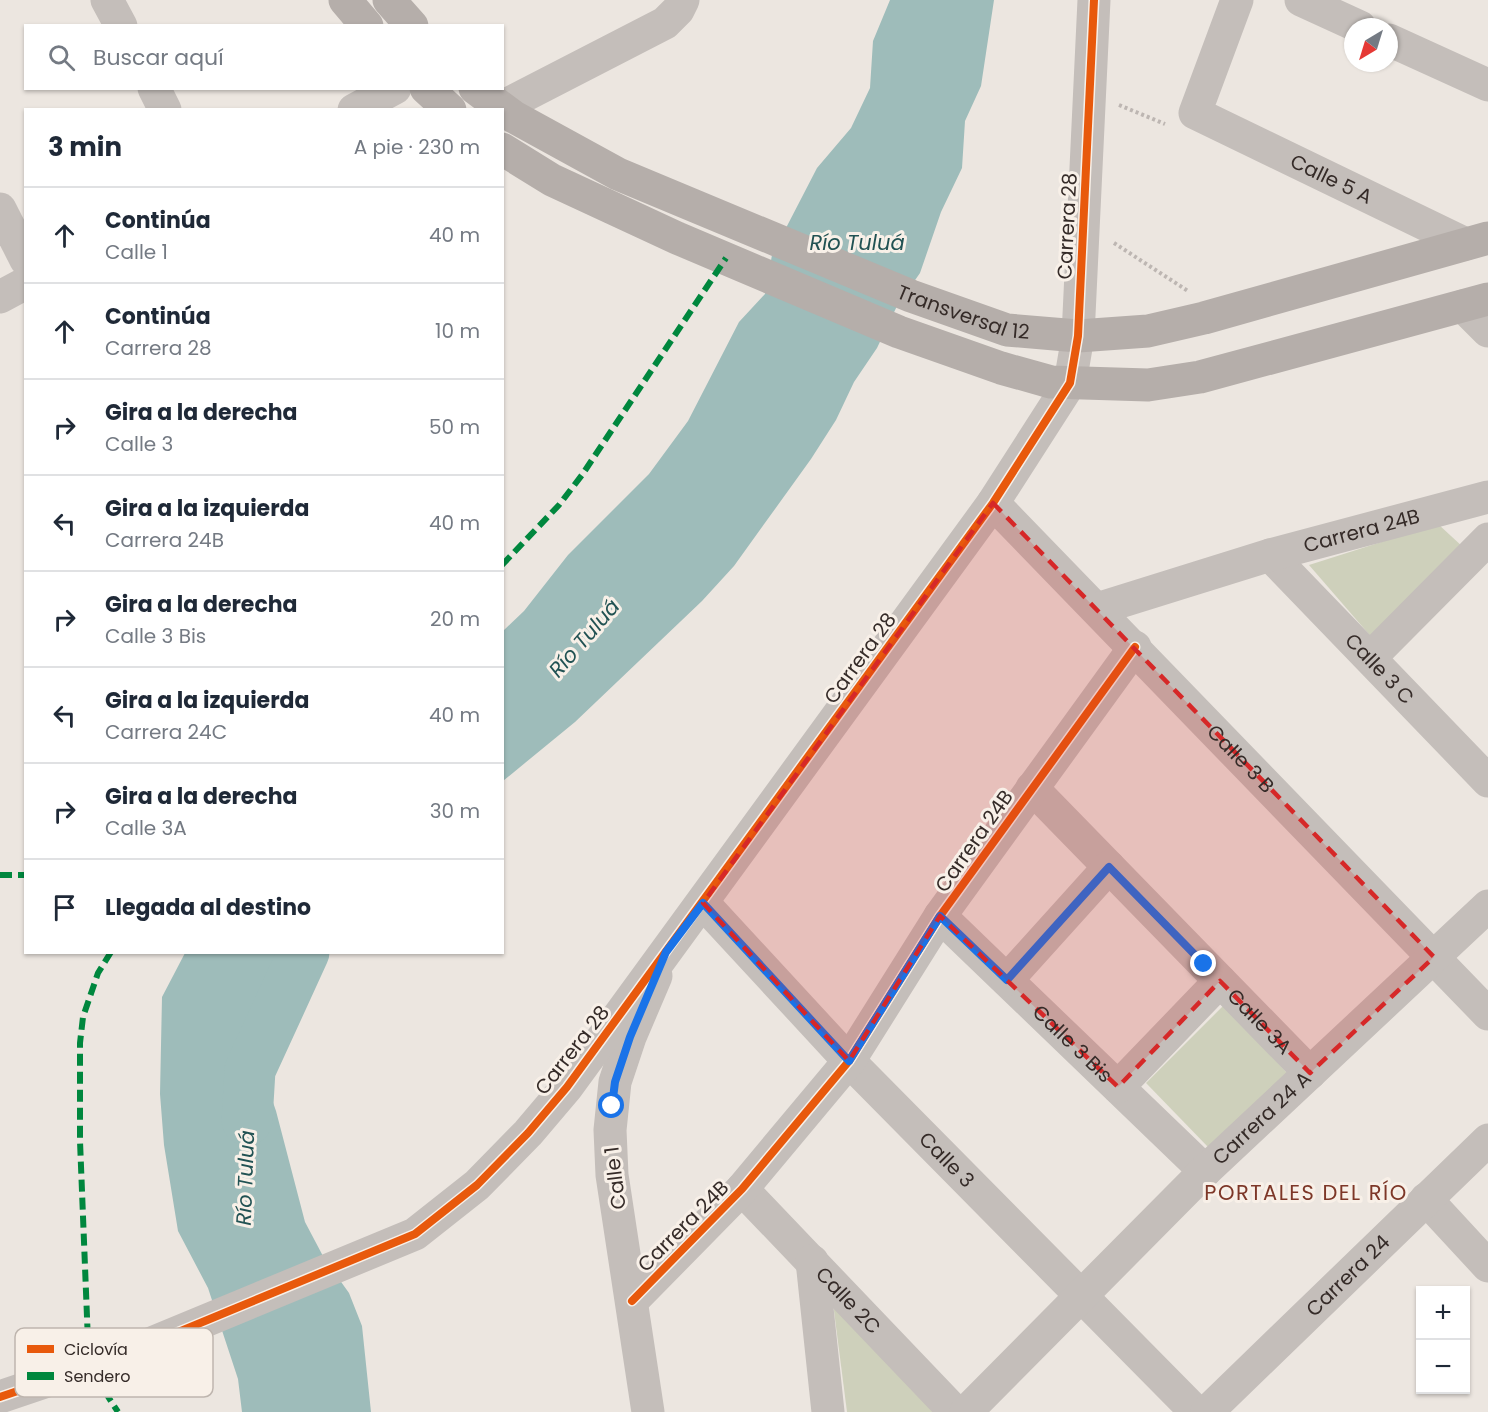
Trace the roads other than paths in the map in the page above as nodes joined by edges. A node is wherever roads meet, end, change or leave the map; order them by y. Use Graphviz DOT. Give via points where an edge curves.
graph roads {
  1 [pos="107,0"];
  2 [pos="345,0"];
  3 [pos="388,0"];
  4 [pos="683,0"];
  5 [pos="1094,0"];
  6 [pos="1237,0"];
  7 [pos="1301,0"];
  8 [pos="1344,20"];
  9 [pos="120,24"];
  10 [pos="365,24"];
  11 [pos="410,24"];
  12 [pos="1398,44"];
  13 [pos="1488,85"];
  14 [pos="155,90"];
  15 [pos="391,90"];
  16 [pos="428,90"];
  17 [pos="478,90"];
  18 [pos="502,107"];
  19 [pos="164,108"];
  20 [pos="358,108"];
  21 [pos="448,108"];
  22 [pos="504,108"];
  23 [pos="504,150"];
  24 [pos="0,209"];
  25 [pos="1477,241"];
  26 [pos="24,256"];
  27 [pos="24,284"];
  28 [pos="0,297"];
  29 [pos="1475,303"];
  30 [pos="1488,331"];
  31 [pos="1078,336"];
  32 [pos="1070,383"];
  33 [pos="1488,497"];
  34 [pos="993,503"];
  35 [pos="1441,510"];
  36 [pos="1485,548"];
  37 [pos="1270,555"];
  38 [pos="1097,609"];
  39 [pos="1135,647"];
  40 [pos="1370,658"];
  41 [pos="1485,773"];
  42 [pos="1032,788"];
  43 [pos="1109,867"];
  44 [pos="703,903"];
  45 [pos="1488,906"];
  46 [pos="940,916"];
  47 [pos="666,952"];
  48 [pos="1434,957"];
  49 [pos="1007,980"];
  50 [pos="1220,981"];
  51 [pos="1488,1014"];
  52 [pos="849,1061"];
  53 [pos="1310,1072"];
  54 [pos="1118,1087"];
  55 [pos="1488,1140"];
  56 [pos="1205,1171"];
  57 [pos="742,1189"];
  58 [pos="1426,1199"];
  59 [pos="812,1261"];
  60 [pos="1488,1266"];
  61 [pos="1082,1295"];
  62 [pos="632,1301"];
  63 [pos="190,1328"];
  64 [pos="15,1392"];
  65 [pos="0,1397"];
  66 [pos="648,1412"];
  67 [pos="828,1412"];
  68 [pos="955,1412"];
  69 [pos="966,1412"];
  70 [pos="1196,1412"];
  71 [pos="1207,1412"];
  1 -- 9 [label="street"];
  2 -- 10 [label="main road"];
  3 -- 11 [label="main road"];
  4 -- 18 [label="street" via="665,23"];
  5 -- 31 [label="street, Carrera 28"];
  6 -- 25 [label="street, Calle 5 A" via="1181,119"];
  7 -- 8 [label="street"];
  12 -- 13 [label="street"];
  14 -- 19 [label="street"];
  15 -- 20 [label="street"];
  16 -- 21 [label="main road"];
  17 -- 18 [label="main road, Transversal 12"];
  22 -- 31 [label="main road, Transversal 12" via="618,174 910,296 1007,330"];
  23 -- 32 [label="main road, Transversal 12" via="601,204 899,332 1001,368 1051,382"];
  24 -- 26 [label="street"];
  25 -- 31 [label="main road, Transversal 12" via="1148,331"];
  27 -- 28 [label="street"];
  29 -- 30 [label="street"];
  29 -- 32 [label="main road, Transversal 12" via="1200,377 1148,386"];
  31 -- 32 [label="street, Carrera 28"];
  32 -- 34 [label="street, Carrera 28"];
  33 -- 35 [label="street, Carrera 24B"];
  34 -- 38 [label="street, Calle 3 B"];
  34 -- 44 [label="street, Carrera 28"];
  35 -- 36 [label="street"];
  35 -- 37 [label="street, Carrera 24B"];
  36 -- 40 [label="street"];
  37 -- 38 [label="street, Carrera 24B"];
  37 -- 40 [label="street, Calle 3 C"];
  38 -- 39 [label="street, Calle 3 B"];
  39 -- 42 [label="street, Carrera 24B"];
  39 -- 48 [label="street, Calle 3 B"];
  40 -- 41 [label="street, Calle 3 C"];
  42 -- 43 [label="street, Calle 3A"];
  42 -- 46 [label="street, Carrera 24B"];
  43 -- 49 [label="street"];
  43 -- 50 [label="street, Calle 3A"];
  44 -- 47 [label="street, Carrera 28"];
  44 -- 52 [label="street, Calle 3"];
  45 -- 48 [label="street, Carrera 24 A"];
  46 -- 49 [label="street, Calle 3 Bis"];
  46 -- 52 [label="street, Carrera 24B"];
  47 -- 62 [label="street, Calle 1" via="615,1082 610,1130 612,1176"];
  47 -- 63 [label="street, Carrera 28" via="567,1087 528,1133 477,1185 415,1234"];
  48 -- 51 [label="street, Calle 3 B"];
  48 -- 53 [label="street, Carrera 24 A"];
  49 -- 54 [label="street, Calle 3 Bis"];
  50 -- 53 [label="street, Calle 3A"];
  50 -- 54 [label="street"];
  52 -- 57 [label="street, Carrera 24B"];
  52 -- 61 [label="street, Calle 3"];
  53 -- 56 [label="street, Carrera 24 A"];
  54 -- 56 [label="street, Calle 3 Bis"];
  55 -- 58 [label="street, Carrera 24"];
  56 -- 61 [label="street, Carrera 24 A"];
  57 -- 59 [label="street, Calle 2C"];
  57 -- 62 [label="street, Carrera 24B"];
  58 -- 60 [label="street"];
  58 -- 71 [label="street, Carrera 24"];
  59 -- 67 [label="street"];
  59 -- 68 [label="street, Calle 2C"];
  61 -- 69 [label="street, Carrera 24 A"];
  61 -- 70 [label="street, Calle 3"];
  62 -- 66 [label="street, Calle 1"];
  64 -- 65 [label="street, Carrera 28"];
}
